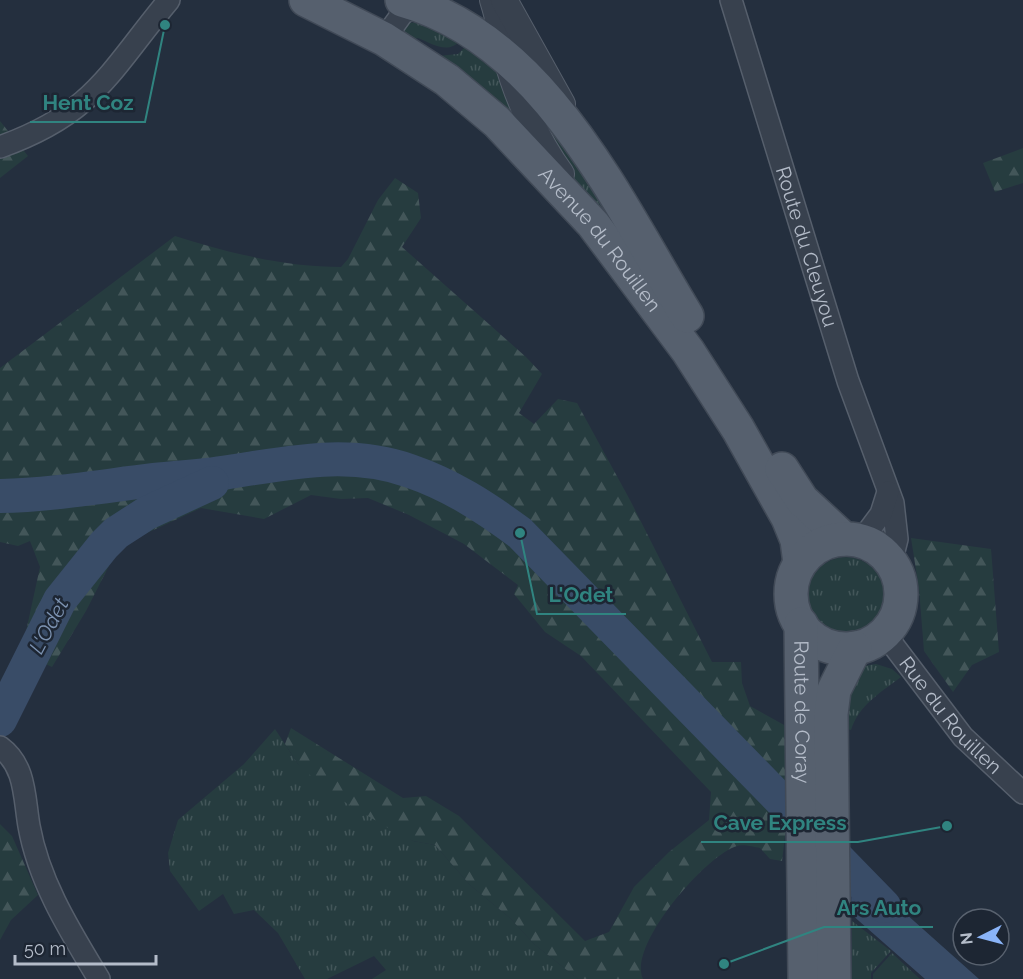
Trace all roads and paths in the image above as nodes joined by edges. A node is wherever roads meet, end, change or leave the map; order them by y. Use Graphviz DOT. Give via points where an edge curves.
graph roads {
  1 [pos="168,0"];
  2 [pos="306,0"];
  3 [pos="493,0"];
  4 [pos="504,0"];
  5 [pos="731,0"];
  6 [pos="409,2"];
  7 [pos="384,39"];
  8 [pos="507,57"];
  9 [pos="0,147"];
  10 [pos="588,152"];
  11 [pos="593,224"];
  12 [pos="888,492"];
  13 [pos="853,540"];
  14 [pos="800,563"];
  15 [pos="891,563"];
  16 [pos="801,624"];
  17 [pos="884,633"];
  18 [pos="855,648"];
  19 [pos="0,747"];
  20 [pos="1023,793"];
  21 [pos="99,979"];
  22 [pos="805,979"];
  23 [pos="834,979"];
  1 -- 9 [label="street" via="122,62 87,100 60,120"];
  2 -- 7 [label="main road, Avenue du Rouillen"];
  3 -- 8 [label="street"];
  4 -- 10 [label="street"];
  5 -- 12 [label="street, Route du Cleuyou" via="848,381"];
  6 -- 7 [label="street"];
  6 -- 8 [label="main road, Avenue du Rouillen" via="459,23"];
  7 -- 11 [label="main road, Avenue du Rouillen" via="479,106"];
  8 -- 10 [label="main road, Avenue du Rouillen"];
  8 -- 11 [label="street" via="540,143"];
  10 -- 13 [label="main road, Avenue du Rouillen" via="802,500 825,524"];
  11 -- 14 [label="main road, Avenue du Rouillen" via="682,343 738,429 788,518"];
  12 -- 13 [label="street" via="881,514"];
  12 -- 15 [label="street, Route du Cleuyou" via="897,525"];
  13 -- 14 [label="main road" via="819,546"];
  13 -- 15 [label="main road" via="878,549"];
  14 -- 16 [label="main road" via="791,596"];
  15 -- 17 [label="main road" via="901,598 893,622"];
  16 -- 18 [label="main road" via="820,642 843,649"];
  16 -- 22 [label="main road, Route de Coray"];
  17 -- 18 [label="main road"];
  17 -- 20 [label="street, Rue du Rouillen" via="963,737"];
  18 -- 23 [label="main road, Route de Coray" via="832,701"];
  19 -- 21 [label="street" via="16,764 21,777 33,847 52,897"];
}
